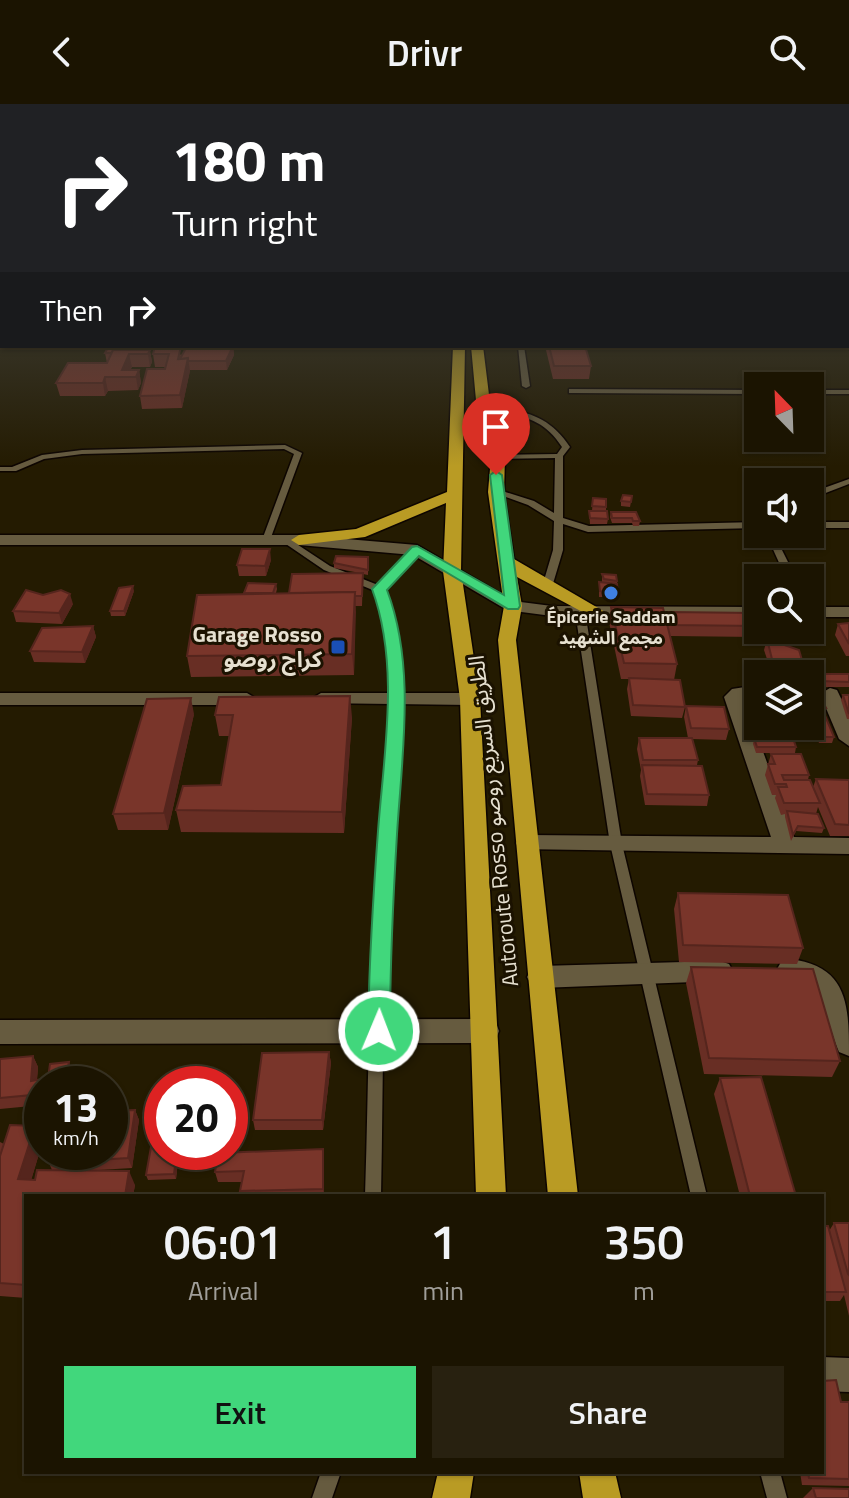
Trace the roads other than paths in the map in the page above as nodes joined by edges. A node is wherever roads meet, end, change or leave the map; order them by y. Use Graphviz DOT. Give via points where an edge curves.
graph roads {
  1 [pos="459,348"];
  2 [pos="477,348"];
  3 [pos="521,348"];
  4 [pos="526,386"];
  5 [pos="572,391"];
  6 [pos="744,392"];
  7 [pos="824,392"];
  8 [pos="849,392"];
  9 [pos="484,411"];
  10 [pos="559,456"];
  11 [pos="498,457"];
  12 [pos="0,469"];
  13 [pos="849,481"];
  14 [pos="824,491"];
  15 [pos="496,492"];
  16 [pos="453,495"];
  17 [pos="559,520"];
  18 [pos="744,525"];
  19 [pos="824,525"];
  20 [pos="849,525"];
  21 [pos="0,540"];
  22 [pos="266,540"];
  23 [pos="292,540"];
  24 [pos="417,550"];
  25 [pos="506,561"];
  26 [pos="452,571"];
  27 [pos="547,587"];
  28 [pos="379,589"];
  29 [pos="513,606"];
  30 [pos="588,611"];
  31 [pos="744,612"];
  32 [pos="824,612"];
  33 [pos="849,612"];
  34 [pos="744,692"];
  35 [pos="830,694"];
  36 [pos="0,699"];
  37 [pos="270,699"];
  38 [pos="302,699"];
  39 [pos="397,699"];
  40 [pos="470,699"];
  41 [pos="744,726"];
  42 [pos="849,739"];
  43 [pos="749,740"];
  44 [pos="527,843"];
  45 [pos="616,844"];
  46 [pos="786,846"];
  47 [pos="848,848"];
  48 [pos="646,974"];
  49 [pos="540,977"];
  50 [pos="837,986"];
  51 [pos="379,1031"];
  52 [pos="486,1031"];
  53 [pos="0,1032"];
  54 [pos="849,1044"];
  55 [pos="373,1194"];
  56 [pos="491,1194"];
  57 [pos="563,1194"];
  58 [pos="699,1194"];
  59 [pos="824,1374"];
  60 [pos="849,1375"];
  61 [pos="330,1474"];
  62 [pos="456,1474"];
  63 [pos="597,1474"];
  64 [pos="771,1474"];
  65 [pos="322,1498"];
  66 [pos="451,1498"];
  67 [pos="602,1498"];
  68 [pos="777,1498"];
  1 -- 16 [label="highway, Autoroute Rosso الطريق السريع روصو"];
  2 -- 9 [label="highway, Autoroute Rosso الطريق السريع روصو"];
  3 -- 4 [label="lane"];
  5 -- 6 [label="lane"];
  7 -- 8 [label="lane"];
  9 -- 10 [label="lane" via="545,420 566,447"];
  9 -- 11 [label="highway, Autoroute Rosso الطريق السريع روصو"];
  10 -- 11 [label="lane"];
  10 -- 17 [label="lane"];
  11 -- 15 [label="highway, Autoroute Rosso الطريق السريع روصو"];
  12 -- 22 [label="lane" via="82,452 285,447 298,453"];
  13 -- 14 [label="lane"];
  15 -- 17 [label="lane" via="531,503"];
  15 -- 25 [label="highway, Autoroute Rosso الطريق السريع روصو"];
  16 -- 23 [label="highway" via="359,534"];
  16 -- 26 [label="highway, Autoroute Rosso الطريق السريع روصو"];
  17 -- 18 [label="lane" via="588,529"];
  17 -- 27 [label="lane" via="558,550"];
  19 -- 20 [label="lane"];
  21 -- 22 [label="street"];
  22 -- 23 [label="street"];
  23 -- 24 [label="street"];
  23 -- 28 [label="lane" via="327,568"];
  24 -- 26 [label="street"];
  24 -- 28 [label="lane"];
  25 -- 27 [label="highway"];
  25 -- 29 [label="highway, Autoroute Rosso الطريق السريع روصو"];
  26 -- 29 [label="street"];
  26 -- 40 [label="highway, Autoroute Rosso الطريق السريع روصو"];
  27 -- 30 [label="highway"];
  28 -- 39 [label="lane" via="389,617"];
  29 -- 30 [label="street"];
  29 -- 44 [label="highway, Autoroute Rosso الطريق السريع روصو" via="507,640"];
  30 -- 31 [label="street"];
  30 -- 45 [label="lane"];
  32 -- 33 [label="street"];
  34 -- 41 [label="street" via="734,697"];
  35 -- 42 [label="street"];
  36 -- 37 [label="street"];
  38 -- 39 [label="street"];
  39 -- 40 [label="street"];
  39 -- 51 [label="lane" via="380,935"];
  40 -- 52 [label="highway, Autoroute Rosso الطريق السريع روصو"];
  43 -- 46 [label="street"];
  44 -- 45 [label="street"];
  44 -- 49 [label="highway, Autoroute Rosso الطريق السريع روصو"];
  45 -- 46 [label="street"];
  45 -- 48 [label="lane"];
  46 -- 47 [label="street"];
  48 -- 49 [label="street"];
  48 -- 50 [label="street" via="796,969"];
  48 -- 58 [label="lane"];
  49 -- 57 [label="highway, Autoroute Rosso الطريق السريع روصو"];
  50 -- 54 [label="street"];
  51 -- 52 [label="street"];
  51 -- 53 [label="street"];
  51 -- 55 [label="lane"];
  52 -- 56 [label="highway, Autoroute Rosso الطريق السريع روصو"];
  59 -- 60 [label="street"];
  61 -- 65 [label="lane"];
  62 -- 66 [label="highway"];
  63 -- 67 [label="highway"];
  64 -- 68 [label="lane"];
}
